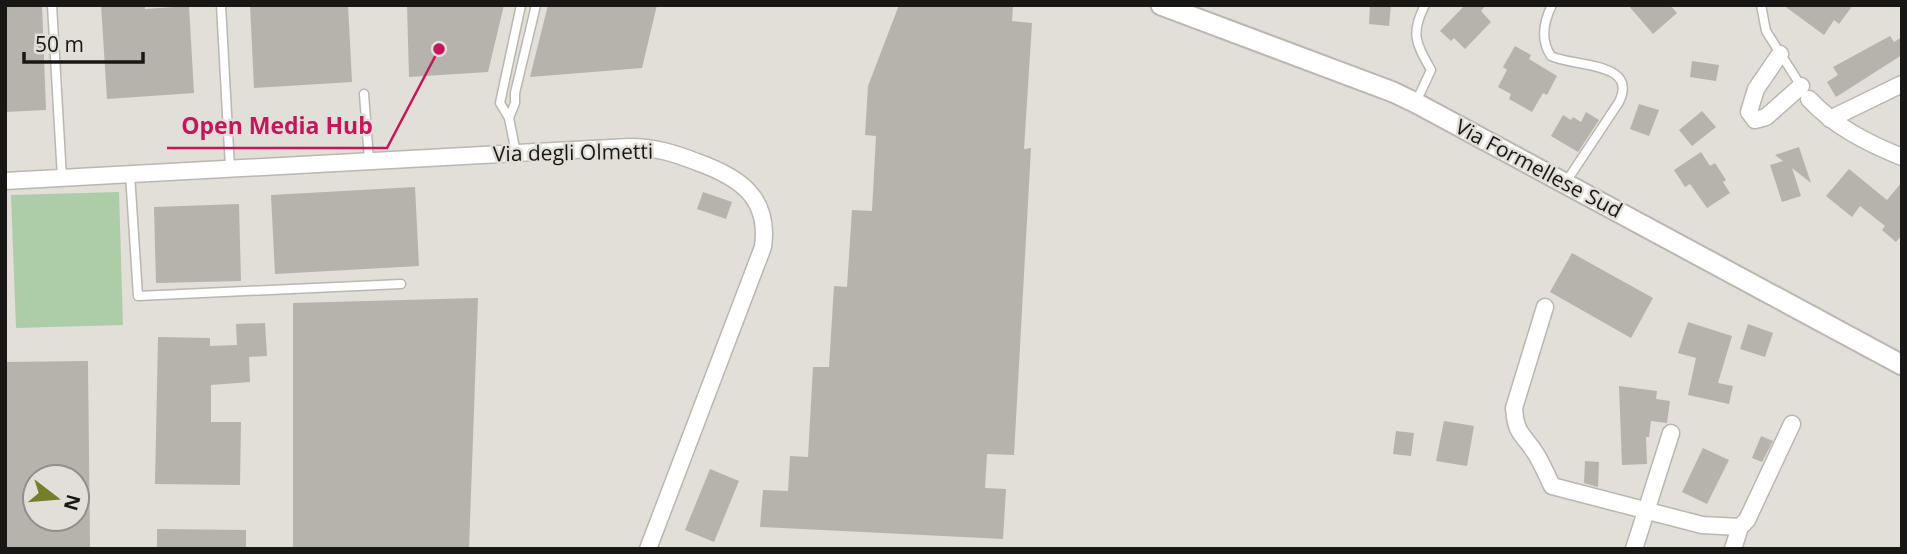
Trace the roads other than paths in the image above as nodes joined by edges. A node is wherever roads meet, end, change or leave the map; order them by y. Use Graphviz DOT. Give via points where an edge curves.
graph roads {
  1 [pos="52,5"];
  2 [pos="221,5"];
  3 [pos="521,5"];
  4 [pos="536,5"];
  5 [pos="1161,5"];
  6 [pos="1425,5"];
  7 [pos="1552,5"];
  8 [pos="1761,5"];
  9 [pos="1780,54"];
  10 [pos="1902,84"];
  11 [pos="1805,92"];
  12 [pos="364,94"];
  13 [pos="1416,103"];
  14 [pos="509,118"];
  15 [pos="1830,119"];
  16 [pos="516,153"];
  17 [pos="1902,157"];
  18 [pos="369,160"];
  19 [pos="230,168"];
  20 [pos="130,174"];
  21 [pos="62,178"];
  22 [pos="5,181"];
  23 [pos="1566,182"];
  24 [pos="401,284"];
  25 [pos="1545,307"];
  26 [pos="1902,365"];
  27 [pos="1792,424"];
  28 [pos="1671,433"];
  29 [pos="1645,510"];
  30 [pos="1740,527"];
  31 [pos="648,549"];
  32 [pos="1634,549"];
  33 [pos="1733,549"];
  1 -- 21 [label="lane"];
  2 -- 19 [label="lane"];
  3 -- 14 [label="lane" via="500,103"];
  4 -- 14 [label="lane"];
  5 -- 13 [label="street, Via Formellese Sud"];
  6 -- 13 [label="lane" via="1417,20 1416,44 1431,70"];
  7 -- 23 [label="lane" via="1544,30 1551,56 1611,71 1624,88"];
  8 -- 9 [label="lane" via="1766,31"];
  9 -- 11 [label="lane"];
  9 -- 11 [label="street" via="1756,89 1749,111 1755,120 1766,117"];
  10 -- 15 [label="street"];
  11 -- 15 [label="street"];
  12 -- 18 [label="lane"];
  13 -- 23 [label="street, Via Formellese Sud"];
  14 -- 16 [label="lane"];
  15 -- 17 [label="street"];
  16 -- 18 [label="street, Via degli Olmetti"];
  16 -- 31 [label="street, Via degli Olmetti" via="636,147 663,150 734,178 750,193 761,215 763,242 757,265"];
  18 -- 19 [label="street, Via degli Olmetti"];
  19 -- 20 [label="street, Via degli Olmetti"];
  20 -- 21 [label="street, Via degli Olmetti"];
  20 -- 24 [label="lane" via="138,296"];
  21 -- 22 [label="street, Via degli Olmetti"];
  23 -- 26 [label="street, Via Formellese Sud"];
  25 -- 29 [label="street" via="1514,408 1519,435 1552,486"];
  27 -- 30 [label="street"];
  28 -- 29 [label="street"];
  29 -- 30 [label="street" via="1702,524"];
  29 -- 32 [label="street"];
  30 -- 33 [label="street"];
}
